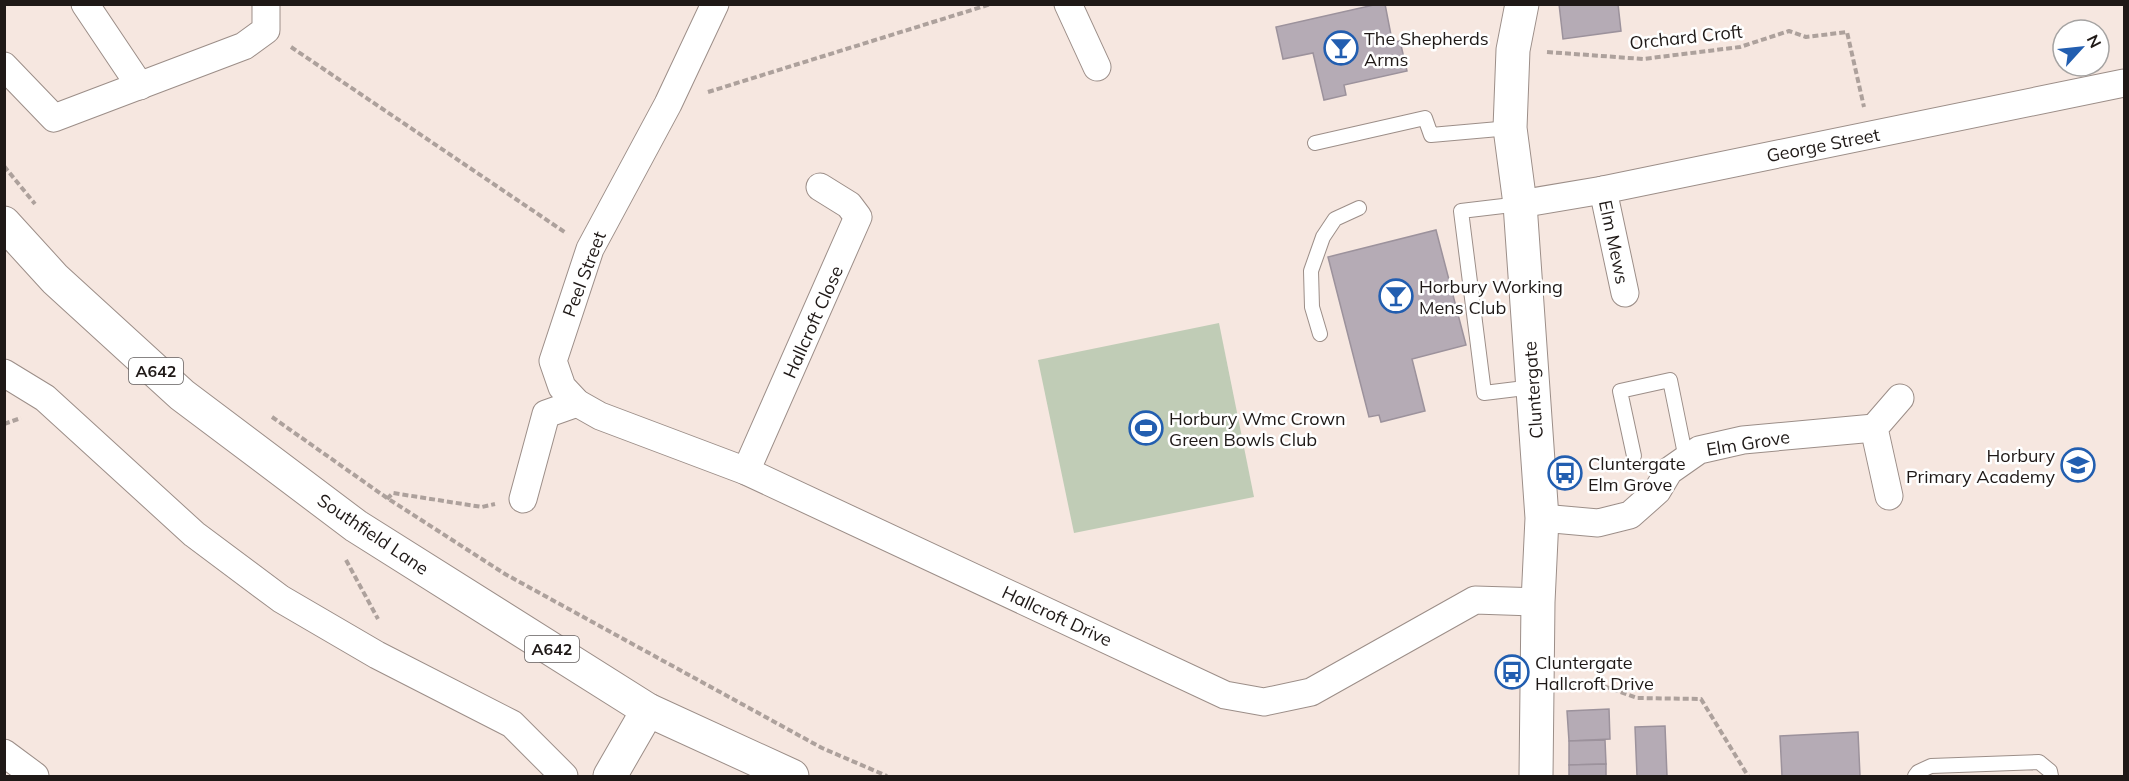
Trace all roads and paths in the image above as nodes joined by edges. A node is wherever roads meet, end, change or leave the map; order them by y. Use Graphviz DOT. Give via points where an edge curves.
graph roads {
  1 [pos="86,4"];
  2 [pos="715,4"];
  3 [pos="991,4"];
  4 [pos="1068,4"];
  5 [pos="1522,4"];
  6 [pos="266,17"];
  7 [pos="1513,50"];
  8 [pos="4,66"];
  9 [pos="1097,67"];
  10 [pos="2124,83"];
  11 [pos="140,86"];
  12 [pos="668,104"];
  13 [pos="1510,129"];
  14 [pos="1870,135"];
  15 [pos="1315,143"];
  16 [pos="4,166"];
  17 [pos="820,187"];
  18 [pos="1603,190"];
  19 [pos="1520,204"];
  20 [pos="39,208"];
  21 [pos="1359,208"];
  22 [pos="4,223"];
  23 [pos="590,249"];
  24 [pos="1625,293"];
  25 [pos="1320,334"];
  26 [pos="4,373"];
  27 [pos="1533,387"];
  28 [pos="1900,398"];
  29 [pos="577,403"];
  30 [pos="265,412"];
  31 [pos="1874,428"];
  32 [pos="1634,456"];
  33 [pos="1686,459"];
  34 [pos="746,471"];
  35 [pos="1889,496"];
  36 [pos="523,499"];
  37 [pos="1542,518"];
  38 [pos="1538,602"];
  39 [pos="1538,687"];
  40 [pos="648,710"];
  41 [pos="4,753"];
  42 [pos="35,777"];
  43 [pos="564,777"];
  44 [pos="610,777"];
  45 [pos="792,777"];
  46 [pos="887,777"];
  47 [pos="1536,777"];
  48 [pos="1748,777"];
  49 [pos="1916,777"];
  50 [pos="2051,777"];
  1 -- 11 [label="street"];
  2 -- 12 [label="street, Peel Street"];
  3 -- 12 [label="path"];
  4 -- 9 [label="street"];
  5 -- 7 [label="main road, Cluntergate"];
  6 -- 11 [label="street" via="244,46"];
  6 -- 23 [label="path"];
  7 -- 13 [label="main road, Cluntergate"];
  7 -- 14 [label="path, Orchard Croft" via="1643,59 1740,47 1789,31 1806,37 1847,32"];
  8 -- 11 [label="street" via="54,118"];
  10 -- 14 [label="street, George Street"];
  12 -- 23 [label="street, Peel Street"];
  13 -- 15 [label="lane" via="1431,135 1425,118"];
  13 -- 19 [label="main road, Cluntergate"];
  14 -- 18 [label="street, George Street"];
  16 -- 20 [label="path"];
  17 -- 34 [label="street, Hallcroft Close" via="849,205 858,217"];
  18 -- 19 [label="street, George Street"];
  18 -- 24 [label="street, Elm Mews"];
  19 -- 27 [label="main road, Cluntergate"];
  19 -- 27 [label="lane" via="1461,211 1484,393"];
  21 -- 25 [label="lane" via="1335,219 1323,237 1311,271 1312,307"];
  22 -- 40 [label="main road, Southfield Lane / A642" via="55,279 182,395 285,473 356,526"];
  23 -- 29 [label="street, Peel Street" via="553,361 561,387"];
  26 -- 43 [label="street" via="45,398 194,534 280,599 376,655 512,724"];
  27 -- 37 [label="main road, Cluntergate"];
  28 -- 31 [label="street"];
  29 -- 34 [label="street, Hallcroft Drive" via="600,416"];
  29 -- 36 [label="street" via="546,414"];
  30 -- 46 [label="path" via="387,498 505,574 822,748"];
  31 -- 33 [label="street, Elm Grove" via="1743,440 1699,450"];
  31 -- 35 [label="street"];
  32 -- 33 [label="lane" via="1620,391 1670,380"];
  33 -- 37 [label="street, Elm Grove" via="1670,471 1657,492 1630,514 1598,523"];
  34 -- 38 [label="street, Hallcroft Drive" via="1225,695 1264,702 1311,692 1475,600"];
  37 -- 38 [label="main road, Cluntergate"];
  38 -- 39 [label="main road, Cluntergate"];
  39 -- 47 [label="main road, Cluntergate"];
  39 -- 48 [label="path" via="1601,685 1637,698 1701,699"];
  40 -- 44 [label="main road"];
  40 -- 45 [label="main road, Southfield Lane / A642"];
  41 -- 42 [label="street"];
  49 -- 50 [label="lane" via="1930,766 2039,762"];
}
